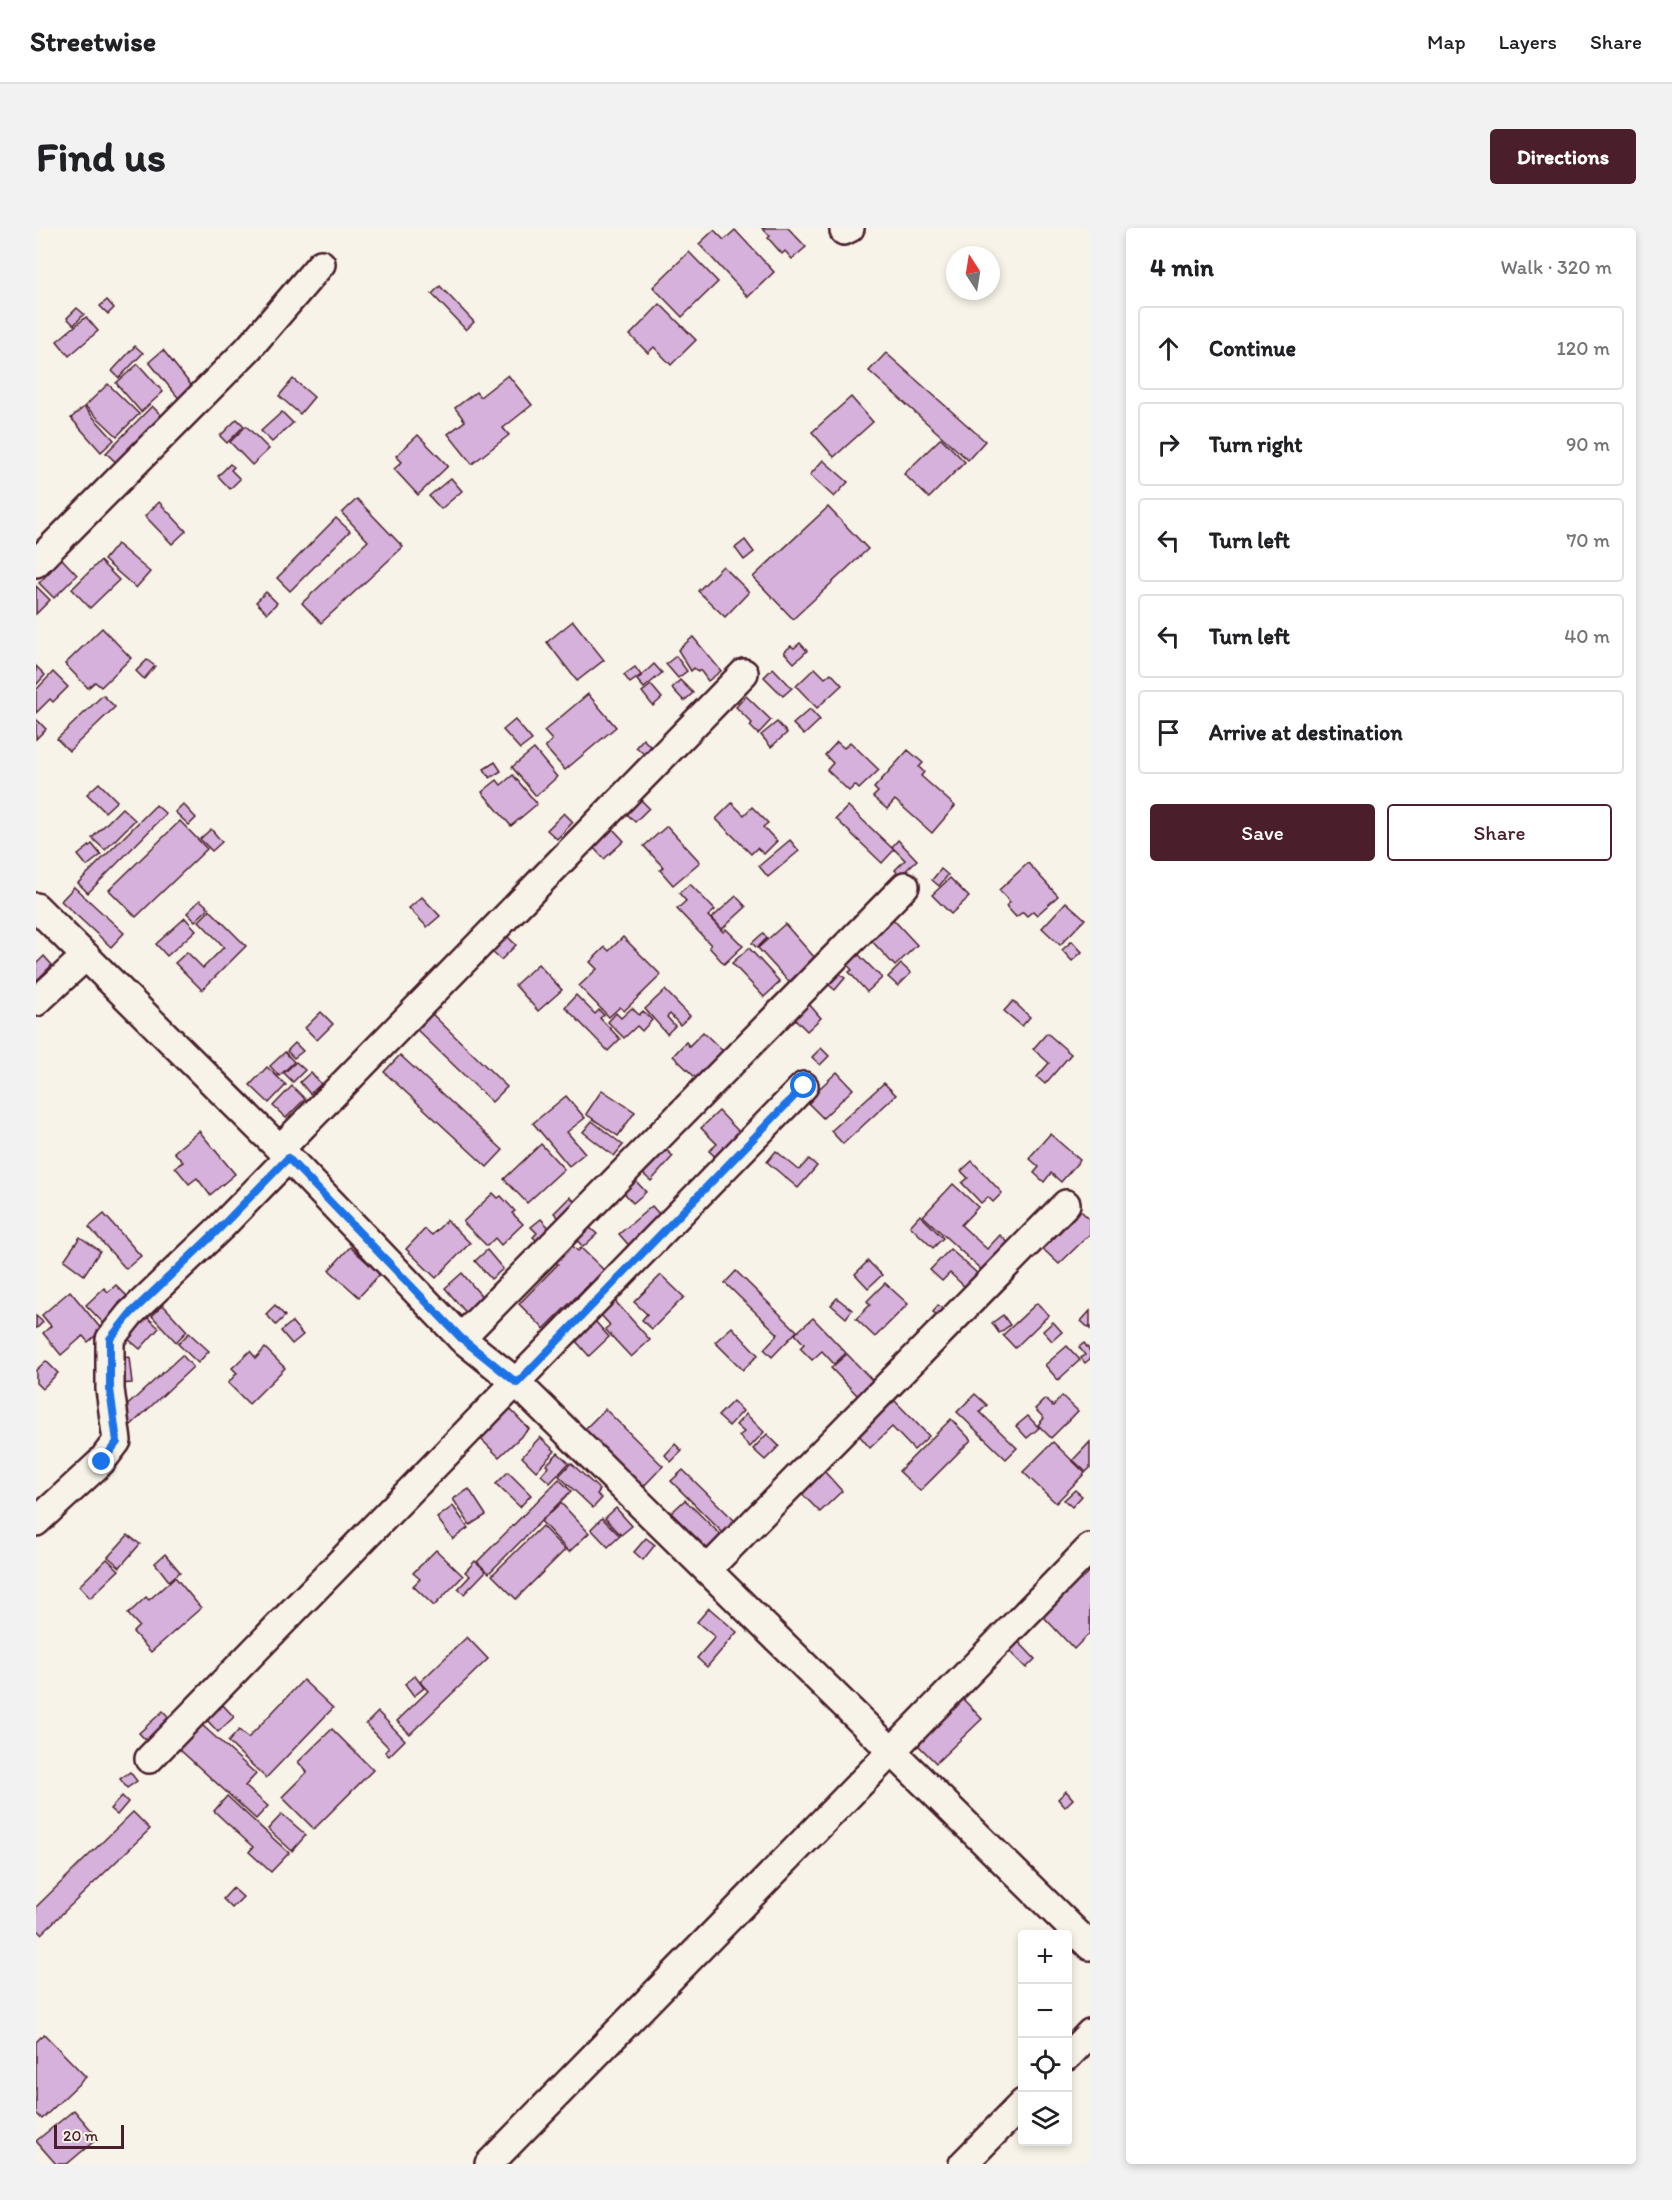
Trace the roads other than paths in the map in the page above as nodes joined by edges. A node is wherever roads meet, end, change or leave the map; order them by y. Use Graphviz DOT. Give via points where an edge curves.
graph roads {
  1 [pos="321,264"];
  2 [pos="36,563"];
  3 [pos="744,673"];
  4 [pos="905,886"];
  5 [pos="36,907"];
  6 [pos="86,956"];
  7 [pos="36,1002"];
  8 [pos="804,1086"];
  9 [pos="284,1153"];
  10 [pos="1065,1204"];
  11 [pos="461,1338"];
  12 [pos="517,1383"];
  13 [pos="36,1522"];
  14 [pos="1090,1548"];
  15 [pos="708,1569"];
  16 [pos="892,1750"];
  17 [pos="149,1759"];
  18 [pos="1087,1937"];
  19 [pos="1090,2033"];
  20 [pos="1072,2052"];
  21 [pos="1018,2108"];
  22 [pos="489,2164"];
  23 [pos="963,2164"];
  1 -- 2 [label="street" via="248,349"];
  3 -- 9 [label="street"];
  4 -- 11 [label="street"];
  5 -- 6 [label="street"];
  6 -- 7 [label="street"];
  6 -- 9 [label="street"];
  8 -- 12 [label="street"];
  9 -- 11 [label="street"];
  9 -- 13 [label="street" via="220,1228 130,1314 110,1339 110,1389 117,1442 102,1462"];
  10 -- 15 [label="street"];
  11 -- 12 [label="street"];
  12 -- 15 [label="street"];
  12 -- 17 [label="street"];
  14 -- 16 [label="street"];
  15 -- 16 [label="street"];
  16 -- 18 [label="street"];
  16 -- 22 [label="street"];
  19 -- 20 [label="street"];
  21 -- 23 [label="street"];
}
